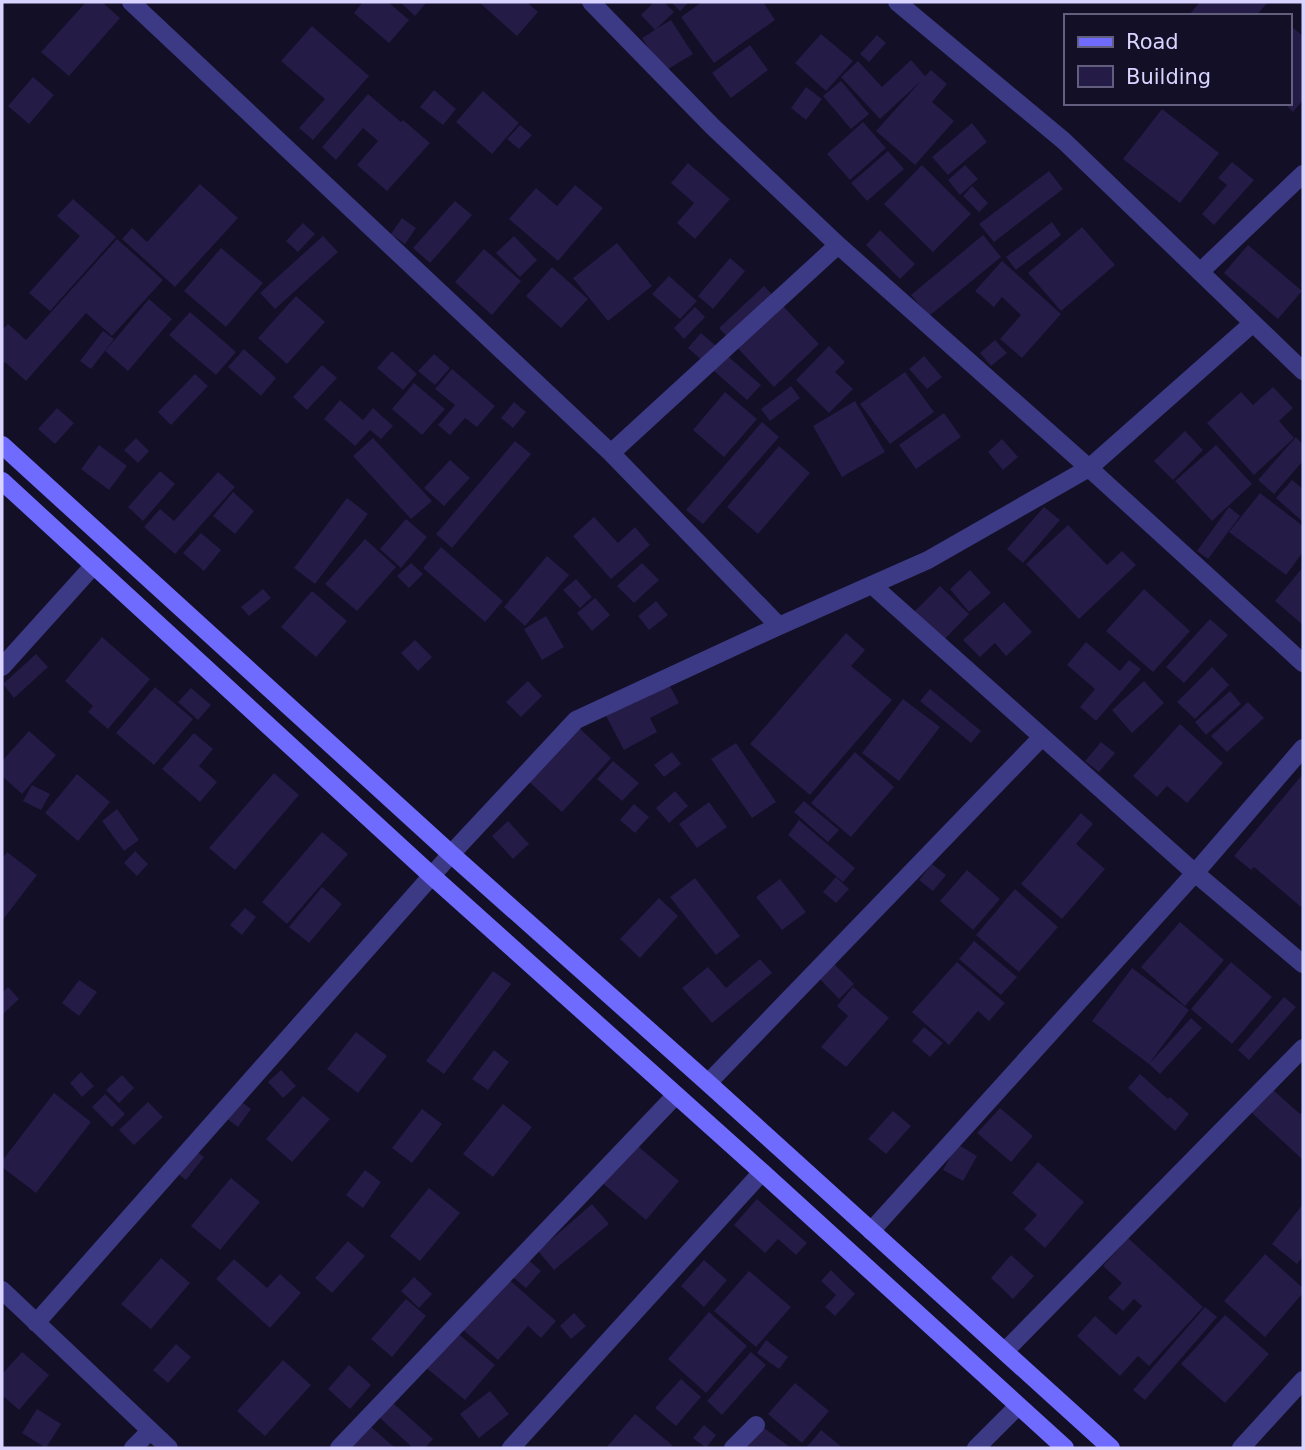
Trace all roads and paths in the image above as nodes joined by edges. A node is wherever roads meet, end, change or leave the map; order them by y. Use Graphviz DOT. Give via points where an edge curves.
graph roads {
  1 [pos="131,2"];
  2 [pos="591,2"];
  3 [pos="897,2"];
  4 [pos="1303,174"];
  5 [pos="838,245"];
  6 [pos="1200,272"];
  7 [pos="1253,323"];
  8 [pos="1303,371"];
  9 [pos="2,445"];
  10 [pos="611,453"];
  11 [pos="1089,468"];
  12 [pos="2,481"];
  13 [pos="94,565"];
  14 [pos="872,585"];
  15 [pos="779,626"];
  16 [pos="1303,663"];
  17 [pos="2,667"];
  18 [pos="1042,737"];
  19 [pos="1303,748"];
  20 [pos="451,854"];
  21 [pos="1195,873"];
  22 [pos="432,876"];
  23 [pos="1303,964"];
  24 [pos="1303,1048"];
  25 [pos="708,1083"];
  26 [pos="676,1095"];
  27 [pos="762,1172"];
  28 [pos="872,1231"];
  29 [pos="2,1290"];
  30 [pos="36,1323"];
  31 [pos="1004,1351"];
  32 [pos="1303,1380"];
  33 [pos="1018,1406"];
  34 [pos="756,1425"];
  35 [pos="150,1431"];
  36 [pos="132,1448"];
  37 [pos="169,1448"];
  38 [pos="339,1448"];
  39 [pos="513,1448"];
  40 [pos="733,1448"];
  41 [pos="976,1448"];
  42 [pos="1065,1448"];
  43 [pos="1111,1448"];
  44 [pos="1241,1448"];
  1 -- 10 [label="street"];
  2 -- 5 [label="street" via="712,126"];
  3 -- 6 [label="street" via="1064,141"];
  4 -- 6 [label="street"];
  5 -- 10 [label="street"];
  5 -- 11 [label="street"];
  6 -- 7 [label="street"];
  7 -- 8 [label="street"];
  7 -- 11 [label="street"];
  9 -- 20 [label="main road"];
  10 -- 15 [label="street"];
  11 -- 14 [label="street" via="928,560"];
  11 -- 16 [label="street"];
  12 -- 13 [label="main road"];
  13 -- 17 [label="street"];
  13 -- 22 [label="main road"];
  14 -- 15 [label="street"];
  14 -- 18 [label="street"];
  15 -- 20 [label="street" via="576,720"];
  18 -- 21 [label="street"];
  18 -- 25 [label="street"];
  19 -- 21 [label="street"];
  20 -- 22 [label="street"];
  20 -- 25 [label="main road"];
  21 -- 23 [label="street"];
  21 -- 28 [label="street"];
  22 -- 26 [label="main road"];
  22 -- 30 [label="street"];
  24 -- 31 [label="street"];
  25 -- 28 [label="main road"];
  26 -- 27 [label="main road"];
  26 -- 38 [label="street"];
  27 -- 33 [label="main road"];
  27 -- 39 [label="street"];
  28 -- 31 [label="main road"];
  29 -- 30 [label="street"];
  30 -- 35 [label="street"];
  31 -- 43 [label="main road"];
  32 -- 44 [label="street"];
  33 -- 41 [label="street"];
  33 -- 42 [label="main road"];
  34 -- 40 [label="street"];
  35 -- 36 [label="street"];
  35 -- 37 [label="street"];
}
